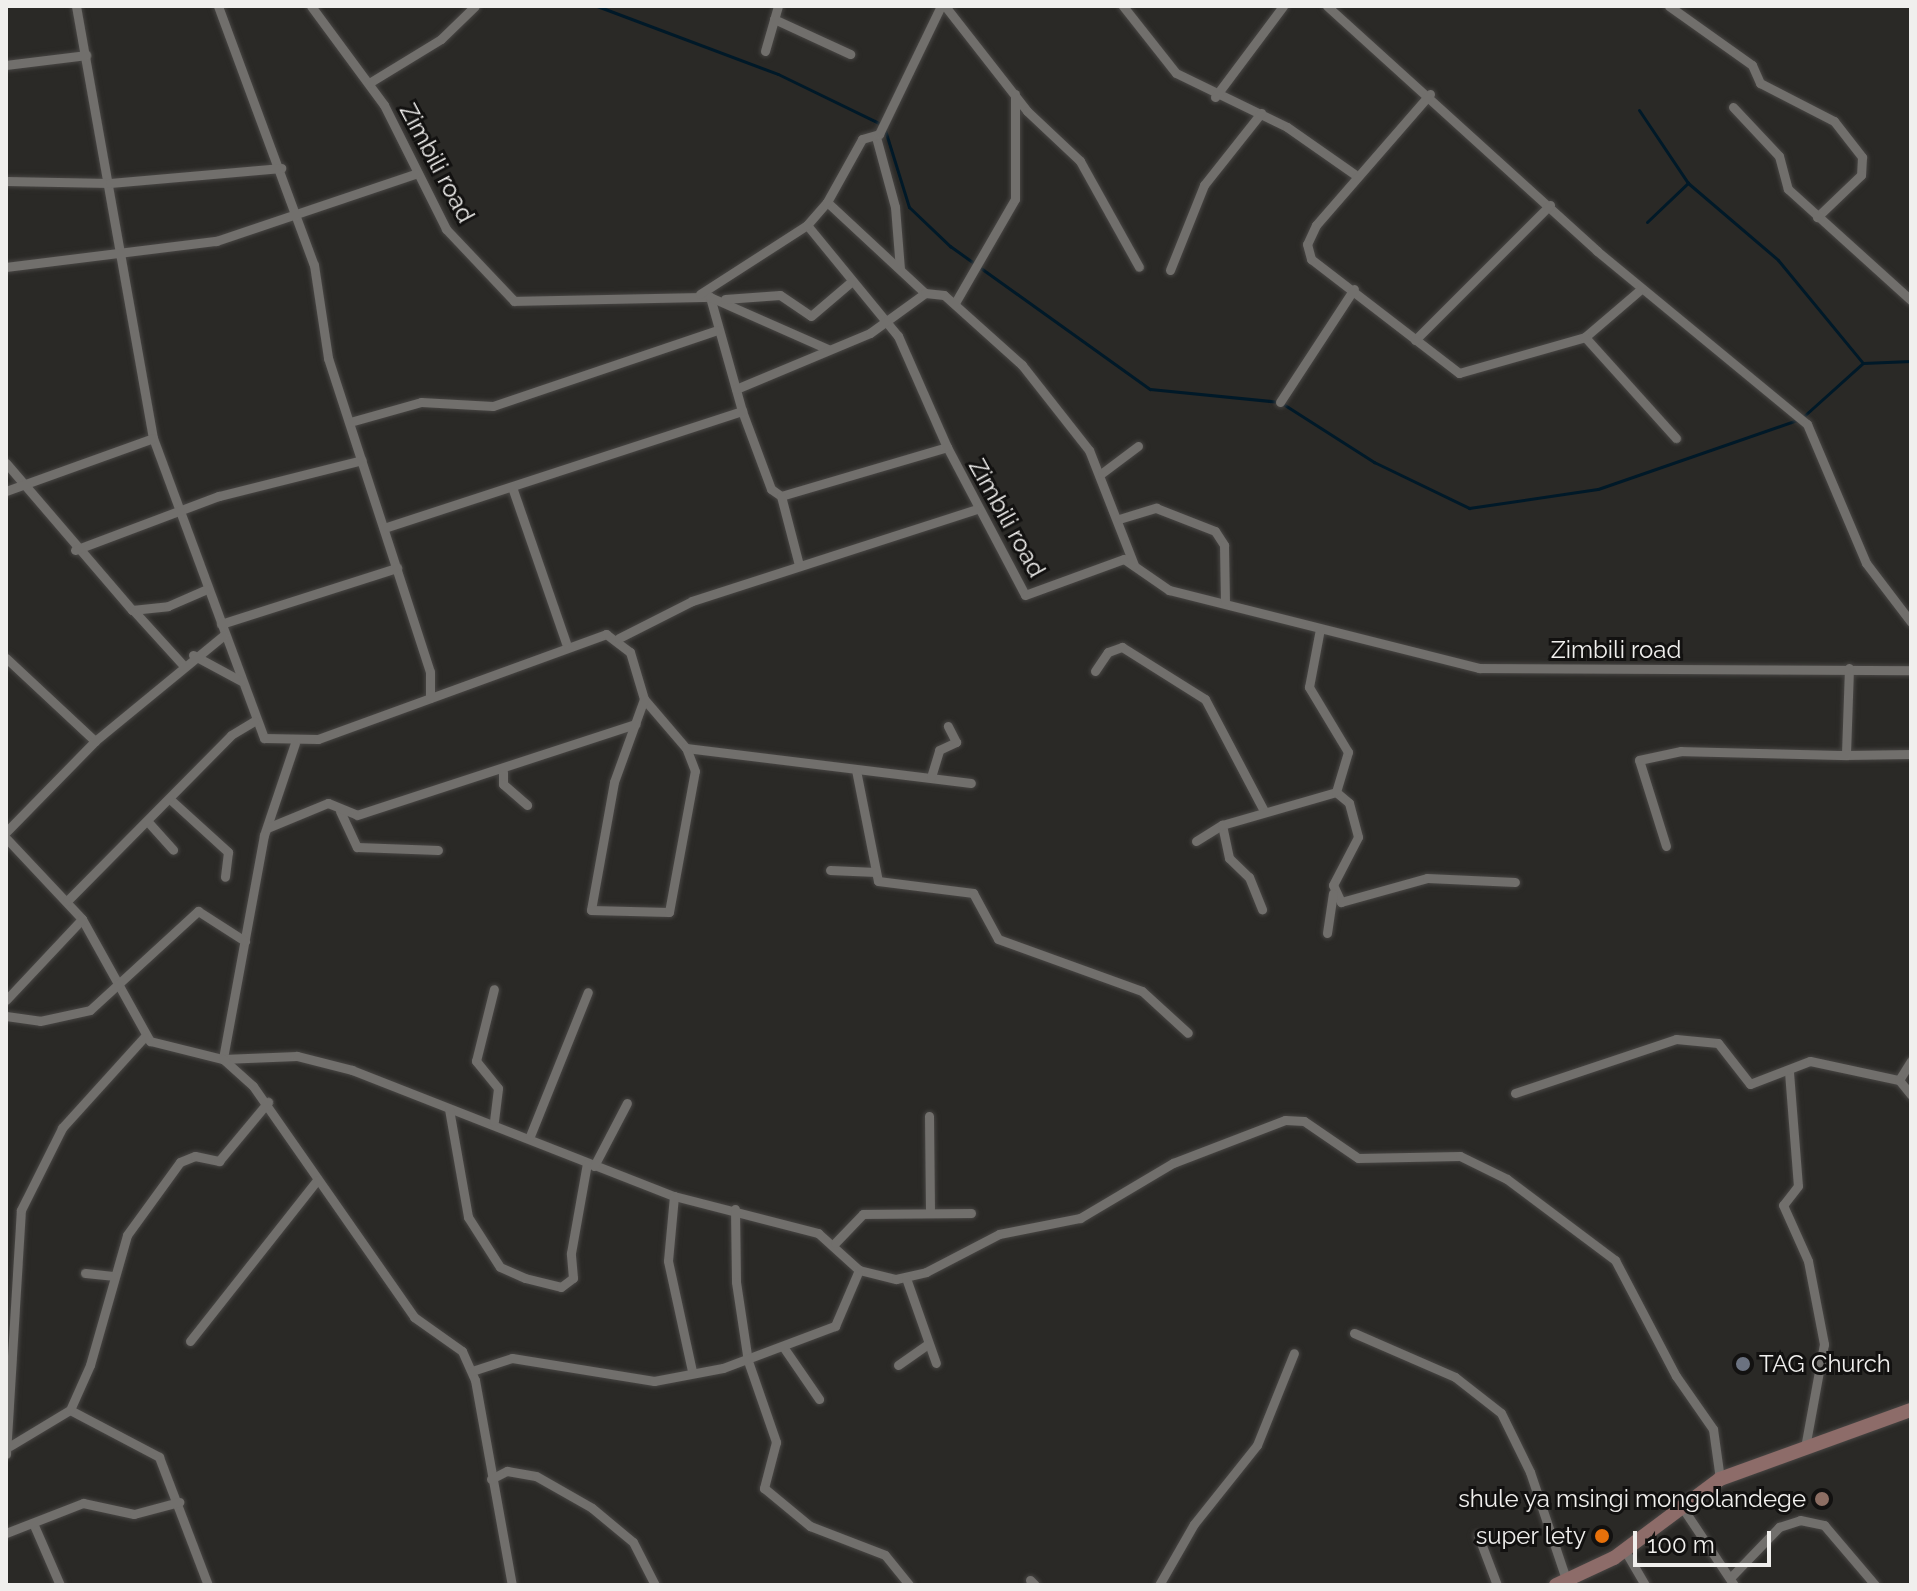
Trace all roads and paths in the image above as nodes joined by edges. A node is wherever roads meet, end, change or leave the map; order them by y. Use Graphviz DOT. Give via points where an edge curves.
graph roads {
  1 [pos="76,6"];
  2 [pos="218,6"];
  3 [pos="311,6"];
  4 [pos="475,6"];
  5 [pos="778,6"];
  6 [pos="943,6"];
  7 [pos="1123,6"];
  8 [pos="1283,6"];
  9 [pos="1327,6"];
  10 [pos="1669,6"];
  11 [pos="774,19"];
  12 [pos="765,51"];
  13 [pos="850,54"];
  14 [pos="86,55"];
  15 [pos="6,65"];
  16 [pos="369,83"];
  17 [pos="1015,94"];
  18 [pos="1430,94"];
  19 [pos="1215,97"];
  20 [pos="1733,107"];
  21 [pos="1261,113"];
  22 [pos="876,137"];
  23 [pos="281,168"];
  24 [pos="415,174"];
  25 [pos="1354,174"];
  26 [pos="6,181"];
  27 [pos="110,183"];
  28 [pos="827,202"];
  29 [pos="1550,205"];
  30 [pos="297,217"];
  31 [pos="1817,217"];
  32 [pos="807,225"];
  33 [pos="119,255"];
  34 [pos="6,267"];
  35 [pos="1139,267"];
  36 [pos="900,269"];
  37 [pos="1170,270"];
  38 [pos="851,282"];
  39 [pos="1354,289"];
  40 [pos="1641,289"];
  41 [pos="925,293"];
  42 [pos="705,295"];
  43 [pos="725,299"];
  44 [pos="1911,300"];
  45 [pos="955,303"];
  46 [pos="882,324"];
  47 [pos="717,330"];
  48 [pos="1585,337"];
  49 [pos="1415,340"];
  50 [pos="828,349"];
  51 [pos="736,389"];
  52 [pos="1280,402"];
  53 [pos="742,411"];
  54 [pos="350,422"];
  55 [pos="153,438"];
  56 [pos="1676,438"];
  57 [pos="1138,446"];
  58 [pos="947,447"];
  59 [pos="362,460"];
  60 [pos="6,463"];
  61 [pos="1102,473"];
  62 [pos="21,486"];
  63 [pos="512,487"];
  64 [pos="6,491"];
  65 [pos="781,496"];
  66 [pos="976,509"];
  67 [pos="183,511"];
  68 [pos="1119,519"];
  69 [pos="384,528"];
  70 [pos="75,550"];
  71 [pos="799,565"];
  72 [pos="1134,565"];
  73 [pos="397,568"];
  74 [pos="207,589"];
  75 [pos="1225,601"];
  76 [pos="134,611"];
  77 [pos="1911,622"];
  78 [pos="221,624"];
  79 [pos="1320,629"];
  80 [pos="223,636"];
  81 [pos="619,638"];
  82 [pos="566,643"];
  83 [pos="193,655"];
  84 [pos="6,658"];
  85 [pos="182,664"];
  86 [pos="1849,668"];
  87 [pos="1911,670"];
  88 [pos="1095,671"];
  89 [pos="241,681"];
  90 [pos="430,698"];
  91 [pos="644,699"];
  92 [pos="254,721"];
  93 [pos="636,724"];
  94 [pos="948,726"];
  95 [pos="95,741"];
  96 [pos="295,743"];
  97 [pos="686,748"];
  98 [pos="1911,754"];
  99 [pos="1846,755"];
  100 [pos="856,770"];
  101 [pos="503,772"];
  102 [pos="931,777"];
  103 [pos="971,783"];
  104 [pos="1336,792"];
  105 [pos="172,801"];
  106 [pos="527,805"];
  107 [pos="340,811"];
  108 [pos="1264,811"];
  109 [pos="149,823"];
  110 [pos="1222,825"];
  111 [pos="267,828"];
  112 [pos="6,835"];
  113 [pos="1196,841"];
  114 [pos="1666,846"];
  115 [pos="173,850"];
  116 [pos="438,850"];
  117 [pos="830,870"];
  118 [pos="876,872"];
  119 [pos="225,877"];
  120 [pos="1515,882"];
  121 [pos="1333,893"];
  122 [pos="67,901"];
  123 [pos="1262,909"];
  124 [pos="82,919"];
  125 [pos="1327,933"];
  126 [pos="245,941"];
  127 [pos="120,978"];
  128 [pos="494,989"];
  129 [pos="588,992"];
  130 [pos="6,1000"];
  131 [pos="6,1016"];
  132 [pos="1188,1033"];
  133 [pos="146,1035"];
  134 [pos="223,1059"];
  135 [pos="1911,1061"];
  136 [pos="1789,1072"];
  137 [pos="1899,1080"];
  138 [pos="1515,1093"];
  139 [pos="1911,1095"];
  140 [pos="268,1102"];
  141 [pos="627,1103"];
  142 [pos="449,1109"];
  143 [pos="929,1116"];
  144 [pos="494,1121"];
  145 [pos="530,1136"];
  146 [pos="591,1165"];
  147 [pos="317,1180"];
  148 [pos="674,1196"];
  149 [pos="735,1209"];
  150 [pos="930,1213"];
  151 [pos="971,1213"];
  152 [pos="835,1243"];
  153 [pos="859,1270"];
  154 [pos="85,1273"];
  155 [pos="113,1276"];
  156 [pos="906,1278"];
  157 [pos="11,1281"];
  158 [pos="1354,1333"];
  159 [pos="190,1341"];
  160 [pos="928,1344"];
  161 [pos="784,1348"];
  162 [pos="1294,1353"];
  163 [pos="748,1361"];
  164 [pos="936,1363"];
  165 [pos="898,1365"];
  166 [pos="472,1371"];
  167 [pos="692,1371"];
  168 [pos="819,1399"];
  169 [pos="70,1410"];
  170 [pos="1911,1410"];
  171 [pos="1805,1448"];
  172 [pos="8,1450"];
  173 [pos="491,1479"];
  174 [pos="1720,1479"];
  175 [pos="179,1502"];
  176 [pos="1680,1504"];
  177 [pos="33,1523"];
  178 [pos="6,1533"];
  179 [pos="1478,1535"];
  180 [pos="1624,1549"];
  181 [pos="1732,1582"];
  182 [pos="1561,1583"];
  183 [pos="60,1585"];
  184 [pos="208,1585"];
  185 [pos="512,1585"];
  186 [pos="655,1585"];
  187 [pos="909,1585"];
  188 [pos="1159,1585"];
  189 [pos="1497,1585"];
  190 [pos="1645,1585"];
  191 [pos="1875,1585"];
  1 -- 14 [label="street"];
  2 -- 23 [label="street"];
  3 -- 16 [label="street, Zimbili road"];
  4 -- 16 [label="street" via="441,39"];
  5 -- 11 [label="street"];
  6 -- 17 [label="street"];
  6 -- 22 [label="street"];
  7 -- 19 [label="street" via="1150,49"];
  8 -- 19 [label="street"];
  9 -- 18 [label="street"];
  10 -- 31 [label="street" via="1752,65 1760,83 1834,121 1862,157 1861,175"];
  11 -- 12 [label="street"];
  11 -- 13 [label="street"];
  14 -- 15 [label="street"];
  14 -- 27 [label="street"];
  16 -- 24 [label="street, Zimbili road"];
  17 -- 35 [label="street" via="1080,161"];
  17 -- 45 [label="street" via="1015,199"];
  18 -- 25 [label="street"];
  18 -- 29 [label="street"];
  19 -- 21 [label="street"];
  20 -- 31 [label="street" via="1779,156 1785,184"];
  21 -- 25 [label="street"];
  21 -- 37 [label="street" via="1204,185"];
  22 -- 28 [label="street" via="862,139"];
  22 -- 36 [label="street" via="895,207"];
  23 -- 27 [label="street"];
  23 -- 30 [label="street"];
  24 -- 30 [label="street"];
  24 -- 42 [label="street, Zimbili road" via="446,229 514,301"];
  25 -- 39 [label="street" via="1307,244 1311,259"];
  26 -- 27 [label="street"];
  27 -- 33 [label="street"];
  28 -- 32 [label="street"];
  28 -- 36 [label="street"];
  29 -- 40 [label="street"];
  29 -- 49 [label="street"];
  30 -- 33 [label="street" via="216,241"];
  30 -- 54 [label="street"];
  31 -- 44 [label="street"];
  32 -- 38 [label="street"];
  32 -- 42 [label="street"];
  33 -- 34 [label="street"];
  33 -- 55 [label="street" via="143,349"];
  36 -- 41 [label="street"];
  38 -- 43 [label="street" via="811,316 780,295"];
  38 -- 46 [label="street"];
  39 -- 49 [label="street"];
  39 -- 52 [label="street"];
  40 -- 48 [label="street"];
  40 -- 77 [label="street" via="1807,424 1866,563"];
  41 -- 45 [label="street"];
  41 -- 46 [label="street"];
  42 -- 43 [label="street, Zimbili road"];
  42 -- 47 [label="street"];
  43 -- 50 [label="street"];
  45 -- 61 [label="street" via="1044,391"];
  46 -- 50 [label="street"];
  46 -- 58 [label="street" via="898,336"];
  47 -- 51 [label="street"];
  47 -- 54 [label="street" via="493,406 421,402"];
  48 -- 49 [label="street" via="1459,373"];
  48 -- 56 [label="street"];
  50 -- 51 [label="street"];
  51 -- 53 [label="street"];
  53 -- 63 [label="street"];
  53 -- 65 [label="street" via="771,489"];
  54 -- 59 [label="street"];
  55 -- 62 [label="street"];
  55 -- 67 [label="street"];
  57 -- 61 [label="street"];
  58 -- 65 [label="street, Zimbili road"];
  58 -- 66 [label="street, Zimbili road"];
  59 -- 67 [label="street" via="273,479"];
  59 -- 69 [label="street"];
  60 -- 62 [label="street"];
  61 -- 68 [label="street"];
  62 -- 64 [label="street"];
  62 -- 70 [label="street"];
  63 -- 69 [label="street"];
  63 -- 82 [label="street"];
  65 -- 71 [label="street"];
  66 -- 71 [label="street"];
  66 -- 72 [label="street, Zimbili road" via="1025,595 1115,560"];
  67 -- 70 [label="street"];
  67 -- 74 [label="street"];
  68 -- 72 [label="street"];
  68 -- 75 [label="street" via="1156,508 1215,531 1224,545"];
  69 -- 73 [label="street"];
  70 -- 76 [label="street"];
  71 -- 81 [label="street" via="692,601"];
  72 -- 75 [label="street, Zimbili road" via="1169,590"];
  73 -- 78 [label="street"];
  73 -- 90 [label="street" via="430,672"];
  74 -- 76 [label="street"];
  74 -- 78 [label="street"];
  75 -- 79 [label="street, Zimbili road"];
  76 -- 85 [label="street"];
  78 -- 80 [label="street"];
  79 -- 86 [label="street, Zimbili road" via="1479,668"];
  79 -- 104 [label="street" via="1309,687 1348,752"];
  80 -- 83 [label="street"];
  80 -- 89 [label="street"];
  81 -- 82 [label="street"];
  81 -- 91 [label="street"];
  82 -- 90 [label="street"];
  83 -- 85 [label="street"];
  83 -- 89 [label="street"];
  84 -- 95 [label="street"];
  85 -- 95 [label="street"];
  86 -- 87 [label="street, Zimbili road"];
  86 -- 99 [label="street"];
  88 -- 108 [label="street" via="1108,652 1122,647 1205,699"];
  89 -- 92 [label="street"];
  90 -- 96 [label="street"];
  91 -- 93 [label="street"];
  91 -- 97 [label="street"];
  92 -- 96 [label="street" via="264,738"];
  92 -- 105 [label="street" via="231,735"];
  93 -- 97 [label="street" via="614,782 591,910 669,912 695,771"];
  93 -- 101 [label="street"];
  94 -- 102 [label="street" via="956,742 939,750"];
  95 -- 112 [label="street"];
  96 -- 111 [label="street"];
  97 -- 100 [label="street"];
  98 -- 99 [label="street"];
  99 -- 114 [label="street" via="1681,751 1639,760"];
  100 -- 102 [label="street"];
  100 -- 118 [label="street"];
  101 -- 106 [label="street" via="503,784"];
  101 -- 107 [label="street" via="489,769 357,815"];
  102 -- 103 [label="street"];
  104 -- 108 [label="street"];
  104 -- 121 [label="street" via="1349,803 1358,837"];
  105 -- 109 [label="street"];
  105 -- 119 [label="street" via="228,852"];
  107 -- 111 [label="street" via="324,804"];
  107 -- 116 [label="street" via="357,847"];
  108 -- 110 [label="street"];
  109 -- 115 [label="street"];
  109 -- 122 [label="street"];
  110 -- 113 [label="street"];
  110 -- 123 [label="street" via="1229,858 1249,877"];
  111 -- 126 [label="street"];
  112 -- 122 [label="street"];
  117 -- 118 [label="street"];
  118 -- 132 [label="street" via="885,885 973,893 992,935 1142,991"];
  120 -- 121 [label="street" via="1427,878 1349,905"];
  121 -- 125 [label="street"];
  122 -- 124 [label="street"];
  124 -- 127 [label="street"];
  124 -- 130 [label="street"];
  126 -- 127 [label="street" via="198,911"];
  126 -- 134 [label="street"];
  127 -- 131 [label="street" via="89,1011 40,1021"];
  127 -- 133 [label="street"];
  128 -- 144 [label="street" via="476,1061 498,1088"];
  129 -- 145 [label="street"];
  133 -- 134 [label="street" via="188,1056"];
  133 -- 157 [label="street" via="52,1142 21,1210"];
  134 -- 140 [label="street"];
  134 -- 142 [label="street" via="297,1056"];
  135 -- 137 [label="street"];
  136 -- 137 [label="street" via="1810,1061"];
  136 -- 138 [label="street" via="1746,1083 1718,1043 1676,1039"];
  136 -- 171 [label="street" via="1798,1186 1783,1205 1808,1261 1824,1344"];
  137 -- 139 [label="street"];
  140 -- 147 [label="street"];
  140 -- 155 [label="street" via="219,1161 195,1156 180,1162 127,1235"];
  141 -- 146 [label="street"];
  142 -- 144 [label="street"];
  142 -- 146 [label="street" via="468,1217 500,1267 525,1278 561,1287 573,1278 571,1253"];
  143 -- 150 [label="street"];
  144 -- 145 [label="street"];
  145 -- 146 [label="street"];
  146 -- 148 [label="street"];
  147 -- 159 [label="street"];
  147 -- 166 [label="street" via="414,1317 460,1348"];
  148 -- 149 [label="street"];
  148 -- 167 [label="street" via="668,1261"];
  149 -- 152 [label="street"];
  149 -- 163 [label="street" via="736,1282"];
  150 -- 151 [label="street"];
  150 -- 152 [label="street" via="863,1214"];
  152 -- 153 [label="street"];
  153 -- 156 [label="street"];
  153 -- 161 [label="street" via="835,1326"];
  154 -- 155 [label="street"];
  155 -- 169 [label="street" via="90,1365"];
  156 -- 160 [label="street"];
  156 -- 174 [label="street" via="980,1240 1080,1218 1173,1163 1285,1120 1304,1121 1358,1158 1460,1156 1507,1179 1615,1260 1676,1376 1713,1429"];
  157 -- 172 [label="street"];
  158 -- 182 [label="street" via="1455,1377 1501,1413 1530,1472"];
  160 -- 164 [label="street"];
  160 -- 165 [label="street"];
  161 -- 163 [label="street"];
  161 -- 168 [label="street"];
  162 -- 188 [label="street" via="1265,1432 1194,1524"];
  163 -- 166 [label="street" via="654,1381 512,1358"];
  163 -- 187 [label="street" via="776,1442 761,1482 769,1495 810,1526 885,1555"];
  166 -- 173 [label="street"];
  169 -- 172 [label="street"];
  169 -- 175 [label="street" via="155,1451"];
  170 -- 171 [label="street"];
  171 -- 174 [label="street"];
  173 -- 185 [label="street"];
  173 -- 186 [label="street" via="507,1471 536,1476 592,1508 633,1542"];
  174 -- 176 [label="street"];
  175 -- 177 [label="street" via="134,1514 85,1503"];
  175 -- 184 [label="street"];
  176 -- 180 [label="street"];
  176 -- 181 [label="street"];
  177 -- 178 [label="street"];
  177 -- 183 [label="street"];
  179 -- 189 [label="street"];
  180 -- 182 [label="street"];
  180 -- 190 [label="street"];
  181 -- 191 [label="street" via="1779,1527 1800,1520 1824,1525"];
}
